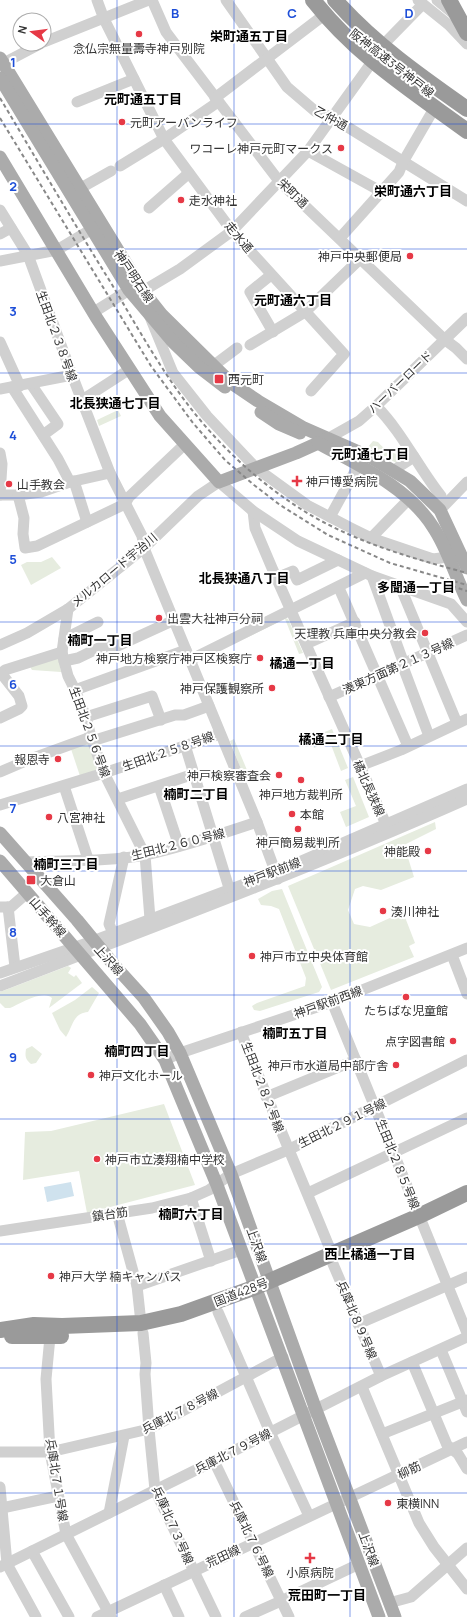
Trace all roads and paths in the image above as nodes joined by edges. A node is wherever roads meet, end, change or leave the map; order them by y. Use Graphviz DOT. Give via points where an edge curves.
graph roads {
  1 [pos="97,0"];
  2 [pos="149,0"];
  3 [pos="152,0"];
  4 [pos="226,0"];
  5 [pos="313,0"];
  6 [pos="335,0"];
  7 [pos="437,0"];
  8 [pos="449,0"];
  9 [pos="453,0"];
  10 [pos="420,2"];
  11 [pos="326,5"];
  12 [pos="104,19"];
  13 [pos="467,21"];
  14 [pos="467,26"];
  15 [pos="467,33"];
  16 [pos="52,39"];
  17 [pos="467,44"];
  18 [pos="23,52"];
  19 [pos="376,55"];
  20 [pos="267,58"];
  21 [pos="1,62"];
  22 [pos="0,78"];
  23 [pos="134,79"];
  24 [pos="216,100"];
  25 [pos="77,102"];
  26 [pos="435,107"];
  27 [pos="467,109"];
  28 [pos="467,113"];
  29 [pos="333,118"];
  30 [pos="467,120"];
  31 [pos="467,131"];
  32 [pos="164,139"];
  33 [pos="308,151"];
  34 [pos="0,159"];
  35 [pos="403,162"];
  36 [pos="189,173"];
  37 [pos="279,181"];
  38 [pos="79,189"];
  39 [pos="382,192"];
  40 [pos="467,200"];
  41 [pos="149,208"];
  42 [pos="0,210"];
  43 [pos="11,228"];
  44 [pos="92,229"];
  45 [pos="232,231"];
  46 [pos="0,234"];
  47 [pos="340,238"];
  48 [pos="57,250"];
  49 [pos="28,255"];
  50 [pos="361,258"];
  51 [pos="0,262"];
  52 [pos="272,275"];
  53 [pos="136,291"];
  54 [pos="94,312"];
  55 [pos="305,312"];
  56 [pos="149,315"];
  57 [pos="467,318"];
  58 [pos="273,332"];
  59 [pos="444,339"];
  60 [pos="0,342"];
  61 [pos="250,345"];
  62 [pos="237,348"];
  63 [pos="467,359"];
  64 [pos="213,366"];
  65 [pos="130,369"];
  66 [pos="72,375"];
  67 [pos="21,385"];
  68 [pos="0,389"];
  69 [pos="311,391"];
  70 [pos="82,400"];
  71 [pos="376,406"];
  72 [pos="43,435"];
  73 [pos="322,441"];
  74 [pos="185,444"];
  75 [pos="0,453"];
  76 [pos="414,457"];
  77 [pos="358,466"];
  78 [pos="256,468"];
  79 [pos="394,470"];
  80 [pos="110,473"];
  81 [pos="428,480"];
  82 [pos="410,481"];
  83 [pos="72,482"];
  84 [pos="219,482"];
  85 [pos="467,482"];
  86 [pos="0,495"];
  87 [pos="18,495"];
  88 [pos="409,499"];
  89 [pos="125,504"];
  90 [pos="440,510"];
  91 [pos="253,511"];
  92 [pos="330,517"];
  93 [pos="87,522"];
  94 [pos="372,538"];
  95 [pos="144,548"];
  96 [pos="448,557"];
  97 [pos="338,560"];
  98 [pos="466,565"];
  99 [pos="369,575"];
  100 [pos="276,578"];
  101 [pos="400,586"];
  102 [pos="339,588"];
  103 [pos="467,601"];
  104 [pos="453,605"];
  105 [pos="68,609"];
  106 [pos="291,610"];
  107 [pos="174,619"];
  108 [pos="98,622"];
  109 [pos="354,622"];
  110 [pos="467,622"];
  111 [pos="467,635"];
  112 [pos="64,639"];
  113 [pos="306,644"];
  114 [pos="0,645"];
  115 [pos="186,650"];
  116 [pos="428,653"];
  117 [pos="63,657"];
  118 [pos="190,660"];
  119 [pos="403,664"];
  120 [pos="2,670"];
  121 [pos="378,674"];
  122 [pos="75,690"];
  123 [pos="329,697"];
  124 [pos="209,706"];
  125 [pos="86,717"];
  126 [pos="0,718"];
  127 [pos="161,720"];
  128 [pos="462,721"];
  129 [pos="220,734"];
  130 [pos="429,736"];
  131 [pos="91,739"];
  132 [pos="185,745"];
  133 [pos="408,746"];
  134 [pos="360,766"];
  135 [pos="0,772"];
  136 [pos="104,773"];
  137 [pos="194,774"];
  138 [pos="64,786"];
  139 [pos="160,786"];
  140 [pos="467,789"];
  141 [pos="118,798"];
  142 [pos="467,799"];
  143 [pos="0,805"];
  144 [pos="257,822"];
  145 [pos="388,829"];
  146 [pos="0,833"];
  147 [pos="214,836"];
  148 [pos="179,846"];
  149 [pos="145,855"];
  150 [pos="124,857"];
  151 [pos="88,860"];
  152 [pos="0,861"];
  153 [pos="26,862"];
  154 [pos="277,875"];
  155 [pos="229,888"];
  156 [pos="27,893"];
  157 [pos="211,906"];
  158 [pos="4,907"];
  159 [pos="172,911"];
  160 [pos="150,919"];
  161 [pos="113,933"];
  162 [pos="96,945"];
  163 [pos="467,948"];
  164 [pos="78,951"];
  165 [pos="452,955"];
  166 [pos="15,967"];
  167 [pos="0,973"];
  168 [pos="0,986"];
  169 [pos="467,994"];
  170 [pos="332,1002"];
  171 [pos="241,1032"];
  172 [pos="180,1053"];
  173 [pos="165,1060"];
  174 [pos="356,1060"];
  175 [pos="467,1060"];
  176 [pos="266,1097"];
  177 [pos="375,1107"];
  178 [pos="467,1118"];
  179 [pos="288,1150"];
  180 [pos="393,1153"];
  181 [pos="231,1174"];
  182 [pos="217,1185"];
  183 [pos="308,1193"];
  184 [pos="467,1193"];
  185 [pos="190,1198"];
  186 [pos="467,1204"];
  187 [pos="117,1212"];
  188 [pos="421,1221"];
  189 [pos="0,1232"];
  190 [pos="241,1250"];
  191 [pos="333,1259"];
  192 [pos="211,1261"];
  193 [pos="467,1277"];
  194 [pos="138,1286"];
  195 [pos="448,1286"];
  196 [pos="265,1288"];
  197 [pos="218,1312"];
  198 [pos="358,1324"];
  199 [pos="142,1328"];
  200 [pos="0,1330"];
  201 [pos="467,1333"];
  202 [pos="50,1337"];
  203 [pos="467,1337"];
  204 [pos="0,1339"];
  205 [pos="441,1350"];
  206 [pos="283,1357"];
  207 [pos="412,1362"];
  208 [pos="246,1376"];
  209 [pos="381,1376"];
  210 [pos="362,1387"];
  211 [pos="465,1401"];
  212 [pos="310,1412"];
  213 [pos="467,1412"];
  214 [pos="433,1413"];
  215 [pos="149,1429"];
  216 [pos="270,1432"];
  217 [pos="382,1434"];
  218 [pos="124,1436"];
  219 [pos="467,1442"];
  220 [pos="453,1449"];
  221 [pos="0,1452"];
  222 [pos="50,1452"];
  223 [pos="214,1461"];
  224 [pos="467,1469"];
  225 [pos="399,1474"];
  226 [pos="0,1487"];
  227 [pos="155,1490"];
  228 [pos="58,1496"];
  229 [pos="350,1498"];
  230 [pos="337,1504"];
  231 [pos="2,1508"];
  232 [pos="109,1513"];
  233 [pos="309,1516"];
  234 [pos="66,1534"];
  235 [pos="253,1542"];
  236 [pos="467,1548"];
  237 [pos="32,1551"];
  238 [pos="359,1564"];
  239 [pos="448,1564"];
  240 [pos="3,1565"];
  241 [pos="193,1571"];
  242 [pos="164,1585"];
  243 [pos="467,1589"];
  244 [pos="282,1601"];
  245 [pos="389,1603"];
  246 [pos="110,1614"];
  247 [pos="36,1617"];
  248 [pos="69,1617"];
  249 [pos="97,1617"];
  250 [pos="179,1617"];
  251 [pos="216,1617"];
  252 [pos="245,1617"];
  253 [pos="289,1617"];
  254 [pos="379,1617"];
  255 [pos="395,1617"];
  1 -- 12 [label="street, 走水通"];
  2 -- 12 [label="street"];
  3 -- 24 [label="street, 栄町通" via="166,32"];
  4 -- 20 [label="street, 乙仲通"];
  5 -- 11 [label="highway"];
  6 -- 27 [label="highway, 阪神高速3号神戸線, bridge" via="369,36"];
  7 -- 13 [label="street" via="449,11"];
  8 -- 15 [label="highway, bridge"];
  9 -- 14 [label="highway"];
  10 -- 17 [label="street"];
  10 -- 19 [label="street"];
  11 -- 19 [label="highway" via="343,35"];
  11 -- 20 [label="street"];
  11 -- 30 [label="highway, 阪神高速3号神戸線" via="362,43"];
  12 -- 16 [label="street"];
  12 -- 23 [label="street, 走水通"];
  18 -- 21 [label="street"];
  19 -- 26 [label="highway"];
  19 -- 28 [label="highway"];
  19 -- 29 [label="street"];
  20 -- 24 [label="street"];
  20 -- 29 [label="street, 乙仲通" via="287,87 315,111"];
  21 -- 38 [label="main road, 神戸明石線"];
  22 -- 44 [label="main road, 神戸明石線"];
  23 -- 25 [label="street"];
  23 -- 32 [label="street, 走水通"];
  24 -- 32 [label="street"];
  24 -- 37 [label="street, 栄町通"];
  26 -- 31 [label="highway"];
  26 -- 35 [label="street"];
  29 -- 33 [label="street"];
  29 -- 35 [label="street, 乙仲通"];
  32 -- 36 [label="street, 走水通"];
  32 -- 38 [label="street"];
  33 -- 37 [label="street"];
  33 -- 39 [label="street"];
  34 -- 48 [label="main road"];
  35 -- 39 [label="street" via="399,172"];
  35 -- 40 [label="street, 乙仲通"];
  36 -- 41 [label="street"];
  36 -- 45 [label="street, 走水通"];
  37 -- 45 [label="street"];
  37 -- 47 [label="street, 栄町通"];
  38 -- 53 [label="main road, 神戸明石線"];
  39 -- 47 [label="street"];
  42 -- 43 [label="street, 生田北２３８号線"];
  43 -- 46 [label="street"];
  43 -- 49 [label="street, 生田北２３８号線"];
  44 -- 48 [label="street"];
  44 -- 53 [label="main road, 神戸明石線"];
  45 -- 52 [label="street, 走水通"];
  45 -- 53 [label="street" via="184,267"];
  47 -- 50 [label="street, 栄町通"];
  48 -- 49 [label="street"];
  48 -- 54 [label="main road"];
  49 -- 51 [label="street"];
  49 -- 66 [label="street, 生田北２３８号線"];
  50 -- 55 [label="street"];
  50 -- 59 [label="street, 栄町通"];
  52 -- 55 [label="street, 走水通"];
  52 -- 58 [label="street" via="250,292"];
  53 -- 54 [label="street"];
  53 -- 56 [label="main road, 神戸明石線"];
  53 -- 64 [label="main road, 神戸明石線"];
  54 -- 65 [label="main road"];
  55 -- 58 [label="street"];
  55 -- 69 [label="street, 走水通" via="344,354"];
  56 -- 73 [label="main road, 神戸明石線" via="187,356 242,400 288,429"];
  56 -- 78 [label="street" via="173,373 207,416"];
  57 -- 59 [label="street, ハーバーロード"];
  58 -- 61 [label="street"];
  59 -- 63 [label="street, 栄町通"];
  59 -- 71 [label="street, ハーバーロード"];
  60 -- 67 [label="street"];
  62 -- 64 [label="street"];
  64 -- 73 [label="main road, 神戸明石線" via="230,382"];
  65 -- 70 [label="street"];
  65 -- 74 [label="main road" via="160,416"];
  66 -- 67 [label="street"];
  66 -- 70 [label="street, 生田北２３８号線"];
  67 -- 68 [label="street"];
  67 -- 72 [label="street"];
  67 -- 72 [label="street" via="58,424"];
  70 -- 80 [label="street, 生田北２３８号線"];
  71 -- 73 [label="street, ハーバーロード" via="359,421"];
  71 -- 76 [label="street"];
  72 -- 83 [label="street"];
  73 -- 77 [label="main road, 神戸明石線"];
  73 -- 78 [label="main road"];
  73 -- 79 [label="main road, 神戸明石線" via="360,452"];
  74 -- 84 [label="main road"];
  74 -- 89 [label="street" via="129,497"];
  75 -- 86 [label="street"];
  76 -- 79 [label="street"];
  76 -- 81 [label="street"];
  77 -- 88 [label="main road, 神戸明石線"];
  77 -- 92 [label="street"];
  78 -- 84 [label="main road"];
  78 -- 92 [label="street" via="308,505"];
  79 -- 82 [label="main road, 神戸明石線"];
  80 -- 83 [label="street"];
  80 -- 89 [label="street, 生田北２３８号線"];
  81 -- 82 [label="street"];
  81 -- 90 [label="street" via="440,496"];
  82 -- 90 [label="main road, 神戸明石線"];
  83 -- 87 [label="street" via="41,492"];
  83 -- 93 [label="street"];
  84 -- 91 [label="street"];
  84 -- 95 [label="street, メルカロード宇治川" via="198,496"];
  85 -- 90 [label="street"];
  86 -- 87 [label="street"];
  87 -- 93 [label="street" via="24,518 25,548 37,546"];
  88 -- 94 [label="street"];
  88 -- 96 [label="main road, 神戸明石線" via="433,526"];
  89 -- 93 [label="street"];
  89 -- 95 [label="street, 生田北２３８号線" via="142,536"];
  90 -- 98 [label="main road, 神戸明石線"];
  91 -- 97 [label="street" via="298,541"];
  91 -- 100 [label="street, 橘北長狭線" via="255,528"];
  92 -- 94 [label="street"];
  94 -- 96 [label="street" via="433,559"];
  95 -- 105 [label="street, メルカロード宇治川"];
  95 -- 107 [label="street, 生田北２３８号線"];
  96 -- 103 [label="main road, 神戸明石線"];
  97 -- 99 [label="street"];
  97 -- 100 [label="street" via="297,580 293,571"];
  99 -- 101 [label="street"];
  99 -- 102 [label="street"];
  99 -- 119 [label="street"];
  100 -- 106 [label="street, 橘北長狭線"];
  101 -- 104 [label="street"];
  101 -- 116 [label="street"];
  102 -- 106 [label="street"];
  102 -- 109 [label="street"];
  103 -- 104 [label="street"];
  104 -- 110 [label="street"];
  105 -- 112 [label="street, 生田北２５６号線"];
  105 -- 114 [label="street, メルカロード宇治川" via="27,633"];
  106 -- 113 [label="street, 橘北長狭線"];
  106 -- 118 [label="street"];
  107 -- 115 [label="street, 生田北２３８号線"];
  107 -- 117 [label="street" via="78,658"];
  108 -- 112 [label="street"];
  109 -- 113 [label="street"];
  109 -- 121 [label="street"];
  111 -- 116 [label="street, 湊東方面第２１３号線"];
  112 -- 117 [label="street, 生田北２５６号線"];
  113 -- 123 [label="street, 橘北長狭線"];
  115 -- 118 [label="street, 生田北２３８号線"];
  115 -- 122 [label="street"];
  116 -- 119 [label="street, 湊東方面第２１３号線"];
  116 -- 128 [label="street"];
  117 -- 120 [label="street"];
  117 -- 122 [label="street, 生田北２５６号線"];
  118 -- 124 [label="street, 生田北２３８号線"];
  119 -- 121 [label="street, 湊東方面第２１３号線"];
  119 -- 130 [label="street"];
  120 -- 126 [label="street" via="19,696 22,706"];
  121 -- 123 [label="street, 湊東方面第２１３号線"];
  121 -- 133 [label="street"];
  122 -- 125 [label="street, 生田北２５６号線"];
  123 -- 134 [label="street, 橘北長狭線"];
  124 -- 127 [label="street" via="184,716 175,715"];
  124 -- 129 [label="street, 生田北２３８号線"];
  125 -- 127 [label="street" via="152,696"];
  125 -- 131 [label="street, 生田北２５６号線"];
  127 -- 131 [label="street"];
  128 -- 130 [label="street"];
  129 -- 132 [label="street, 生田北２５８号線"];
  129 -- 144 [label="street, 生田北２３８号線"];
  130 -- 133 [label="street"];
  131 -- 135 [label="street"];
  131 -- 136 [label="street, 生田北２５６号線"];
  132 -- 136 [label="street, 生田北２５８号線"];
  132 -- 137 [label="street"];
  133 -- 134 [label="street"];
  134 -- 145 [label="street, 橘北長狭線"];
  136 -- 138 [label="street, 生田北２５８号線"];
  136 -- 141 [label="street, 生田北２５６号線"];
  137 -- 139 [label="street"];
  137 -- 147 [label="street"];
  138 -- 143 [label="street, 生田北２５８号線"];
  138 -- 151 [label="street"];
  139 -- 141 [label="street"];
  139 -- 148 [label="street"];
  140 -- 145 [label="street, 神戸駅前線"];
  141 -- 149 [label="street, 生田北２５６号線"];
  142 -- 145 [label="street, 神戸駅前線"];
  144 -- 147 [label="street, 生田北２６０号線"];
  144 -- 154 [label="street, 生田北２３８号線"];
  145 -- 154 [label="street, 神戸駅前線"];
  146 -- 153 [label="main road, 山手幹線"];
  147 -- 148 [label="street, 生田北２６０号線"];
  147 -- 155 [label="street"];
  148 -- 149 [label="street, 生田北２６０号線"];
  149 -- 150 [label="street, 生田北２６０号線"];
  149 -- 160 [label="street, 生田北２５６号線"];
  150 -- 151 [label="street, 生田北２６０号線"];
  150 -- 161 [label="street" via="109,924"];
  151 -- 153 [label="street, 生田北２６０号線"];
  152 -- 156 [label="main road, 山手幹線"];
  153 -- 162 [label="main road, 山手幹線"];
  154 -- 155 [label="street, 神戸駅前線"];
  154 -- 157 [label="street, 神戸駅前線"];
  155 -- 159 [label="street, 神戸駅前線"];
  156 -- 158 [label="street" via="11,907"];
  156 -- 164 [label="main road, 山手幹線"];
  157 -- 159 [label="street" via="202,904"];
  157 -- 162 [label="street, 神戸駅前線"];
  158 -- 166 [label="street"];
  159 -- 160 [label="street, 神戸駅前線"];
  160 -- 161 [label="street, 神戸駅前線"];
  161 -- 162 [label="street, 神戸駅前線"];
  162 -- 164 [label="street, 神戸駅前線"];
  162 -- 172 [label="main road, 上沢線" via="144,998"];
  163 -- 165 [label="street, 神戸駅前西線"];
  164 -- 166 [label="street"];
  164 -- 168 [label="street"];
  164 -- 173 [label="main road, 上沢線" via="140,1024"];
  165 -- 169 [label="street"];
  165 -- 170 [label="street, 神戸駅前西線"];
  166 -- 167 [label="street"];
  170 -- 171 [label="street, 神戸駅前西線"];
  170 -- 174 [label="street, 生田北２８５号線"];
  171 -- 172 [label="street, 神戸駅前西線"];
  171 -- 176 [label="street, 生田北２８２号線"];
  172 -- 173 [label="street, 神戸駅前西線"];
  172 -- 181 [label="main road, 上沢線"];
  173 -- 182 [label="main road, 上沢線"];
  174 -- 176 [label="street"];
  174 -- 177 [label="street, 生田北２８５号線"];
  175 -- 177 [label="street, 生田北２９１号線"];
  176 -- 179 [label="street, 生田北２８２号線"];
  177 -- 179 [label="street, 生田北２９１号線"];
  177 -- 180 [label="street, 生田北２８５号線"];
  178 -- 180 [label="street"];
  179 -- 181 [label="street, 生田北２９１号線"];
  179 -- 183 [label="street, 生田北２８２号線"];
  180 -- 183 [label="street"];
  180 -- 188 [label="street, 生田北２８５号線"];
  181 -- 182 [label="street, 生田北２９１号線"];
  181 -- 196 [label="main road, 上沢線"];
  182 -- 185 [label="street, 鎮台筋"];
  182 -- 190 [label="main road, 上沢線"];
  183 -- 191 [label="street, 生田北２８２号線"];
  184 -- 188 [label="highway, 国道428号"];
  185 -- 187 [label="street, 鎮台筋" via="152,1208"];
  185 -- 192 [label="street"];
  186 -- 188 [label="highway, 国道428号"];
  187 -- 189 [label="street, 鎮台筋"];
  187 -- 194 [label="street, 兵庫北７３号線"];
  188 -- 191 [label="highway, 国道428号"];
  188 -- 195 [label="street, 生田北２８５号線"];
  190 -- 192 [label="street"];
  190 -- 196 [label="main road, 上沢線"];
  191 -- 196 [label="highway, 国道428号"];
  191 -- 198 [label="street, 兵庫北８９号線"];
  192 -- 194 [label="street"];
  193 -- 195 [label="street"];
  194 -- 199 [label="street, 兵庫北７３号線"];
  195 -- 198 [label="street"];
  195 -- 201 [label="street, 生田北２８５号線"];
  196 -- 197 [label="highway, 国道428号"];
  196 -- 199 [label="highway, 国道428号"];
  196 -- 206 [label="main road, 上沢線"];
  196 -- 212 [label="main road, 上沢線"];
  197 -- 199 [label="highway, 国道428号" via="183,1324"];
  197 -- 208 [label="street"];
  198 -- 209 [label="street, 兵庫北８９号線"];
  199 -- 200 [label="highway, 国道428号" via="34,1325"];
  199 -- 202 [label="highway, 国道428号"];
  199 -- 215 [label="street, 兵庫北７３号線"];
  202 -- 204 [label="highway, 国道428号" via="11,1336"];
  202 -- 222 [label="street, 兵庫北７１号線" via="46,1379"];
  203 -- 205 [label="street, 兵庫北７９号線"];
  205 -- 207 [label="street, 兵庫北７９号線"];
  205 -- 211 [label="street"];
  206 -- 208 [label="street, 兵庫北７８号線"];
  206 -- 212 [label="main road, 上沢線"];
  207 -- 209 [label="street, 兵庫北７９号線"];
  207 -- 214 [label="street"];
  208 -- 215 [label="street, 兵庫北７８号線"];
  208 -- 216 [label="street"];
  209 -- 210 [label="street, 兵庫北７９号線"];
  210 -- 212 [label="street, 兵庫北７９号線"];
  210 -- 217 [label="street"];
  211 -- 213 [label="street"];
  211 -- 214 [label="street"];
  212 -- 216 [label="street, 兵庫北７９号線"];
  212 -- 229 [label="main road, 上沢線"];
  212 -- 230 [label="main road, 上沢線"];
  214 -- 217 [label="street"];
  214 -- 220 [label="street" via="447,1446"];
  215 -- 218 [label="street, 兵庫北７８号線"];
  215 -- 227 [label="street, 兵庫北７３号線"];
  216 -- 223 [label="street, 兵庫北７９号線"];
  216 -- 233 [label="street"];
  217 -- 225 [label="street"];
  218 -- 222 [label="street, 兵庫北７８号線"];
  218 -- 232 [label="street"];
  219 -- 220 [label="street, 柳筋"];
  220 -- 224 [label="street"];
  220 -- 225 [label="street, 柳筋"];
  221 -- 222 [label="street, 兵庫北７８号線"];
  222 -- 228 [label="street, 兵庫北７１号線"];
  223 -- 227 [label="street, 兵庫北７９号線"];
  223 -- 235 [label="street, 兵庫北７６号線"];
  225 -- 229 [label="street, 柳筋"];
  225 -- 239 [label="street" via="420,1523"];
  226 -- 231 [label="street"];
  227 -- 232 [label="street, 兵庫北７９号線"];
  227 -- 241 [label="street, 兵庫北７３号線"];
  228 -- 231 [label="street"];
  228 -- 234 [label="street, 兵庫北７１号線"];
  229 -- 230 [label="street, 荒田線"];
  229 -- 245 [label="main road, 上沢線"];
  230 -- 233 [label="street, 荒田線"];
  230 -- 238 [label="main road, 上沢線"];
  231 -- 240 [label="street"];
  232 -- 234 [label="street, 兵庫北７９号線"];
  233 -- 235 [label="street, 荒田線"];
  234 -- 237 [label="street, 兵庫北７９号線"];
  234 -- 246 [label="street, 兵庫北７１号線"];
  235 -- 241 [label="street, 荒田線"];
  235 -- 244 [label="street, 兵庫北７６号線"];
  236 -- 239 [label="street"];
  237 -- 240 [label="street, 兵庫北７９号線"];
  237 -- 248 [label="street"];
  238 -- 244 [label="street"];
  238 -- 254 [label="main road, 上沢線"];
  239 -- 243 [label="street"];
  239 -- 245 [label="street" via="411,1597"];
  240 -- 247 [label="street"];
  241 -- 242 [label="street, 荒田線"];
  241 -- 251 [label="street, 兵庫北７３号線"];
  242 -- 246 [label="street, 荒田線"];
  242 -- 250 [label="street"];
  244 -- 252 [label="street"];
  244 -- 253 [label="street, 兵庫北７６号線"];
  245 -- 255 [label="main road, 上沢線"];
  246 -- 249 [label="street, 荒田線"];
}
